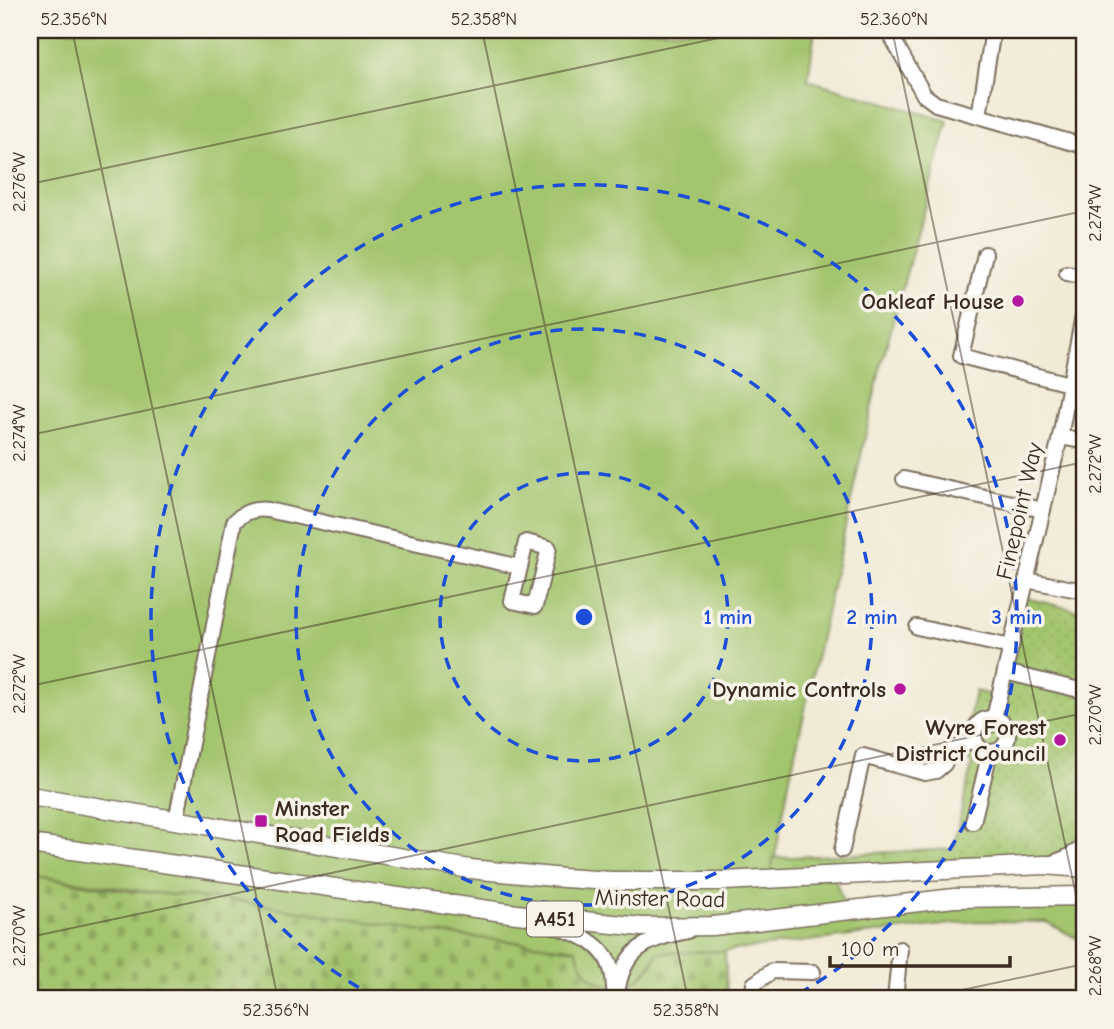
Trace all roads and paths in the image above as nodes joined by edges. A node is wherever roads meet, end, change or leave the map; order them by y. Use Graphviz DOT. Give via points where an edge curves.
graph roads {
  1 [pos="888,30"];
  2 [pos="993,30"];
  3 [pos="979,117"];
  4 [pos="1084,146"];
  5 [pos="985,254"];
  6 [pos="1067,272"];
  7 [pos="1084,277"];
  8 [pos="1084,310"];
  9 [pos="1069,382"];
  10 [pos="1060,437"];
  11 [pos="1084,441"];
  12 [pos="904,479"];
  13 [pos="1043,510"];
  14 [pos="520,567"];
  15 [pos="1026,580"];
  16 [pos="1084,591"];
  17 [pos="918,627"];
  18 [pos="1011,647"];
  19 [pos="1005,672"];
  20 [pos="1084,691"];
  21 [pos="994,718"];
  22 [pos="975,739"];
  23 [pos="990,752"];
  24 [pos="30,796"];
  25 [pos="176,821"];
  26 [pos="973,822"];
  27 [pos="30,844"];
  28 [pos="1084,847"];
  29 [pos="842,850"];
  30 [pos="1044,865"];
  31 [pos="1084,868"];
  32 [pos="1084,896"];
  33 [pos="517,914"];
  34 [pos="713,926"];
  35 [pos="901,949"];
  36 [pos="813,972"];
  37 [pos="615,997"];
  38 [pos="753,999"];
  39 [pos="895,999"];
  1 -- 3 [label="street" via="924,95 936,104"];
  2 -- 3 [label="street"];
  3 -- 4 [label="street"];
  5 -- 9 [label="street" via="961,356"];
  6 -- 7 [label="street"];
  8 -- 9 [label="street, Finepoint Way"];
  9 -- 10 [label="street, Finepoint Way"];
  10 -- 11 [label="street, Finepoint Way"];
  10 -- 13 [label="street, Finepoint Way"];
  12 -- 13 [label="street"];
  13 -- 15 [label="street, Finepoint Way"];
  14 -- 25 [label="street" via="268,510 256,508 241,515 234,522"];
  15 -- 16 [label="street"];
  15 -- 18 [label="street, Finepoint Way"];
  17 -- 18 [label="street"];
  18 -- 19 [label="street, Finepoint Way"];
  19 -- 20 [label="street"];
  19 -- 21 [label="street, Finepoint Way"];
  21 -- 22 [label="street, Finepoint Way" via="979,724"];
  21 -- 23 [label="street" via="1004,723 1008,740 1001,749"];
  22 -- 23 [label="street" via="980,748"];
  22 -- 29 [label="street" via="951,750 936,771 925,773 863,756"];
  23 -- 26 [label="street"];
  24 -- 25 [label="main road, Minster Road / A451"];
  25 -- 30 [label="main road, Minster Road / A451" via="470,869 611,881 724,881"];
  27 -- 33 [label="main road, Minster Road / A451"];
  28 -- 30 [label="street"];
  30 -- 31 [label="main road, Minster Road / A451"];
  32 -- 34 [label="main road, Minster Road / A451" via="931,900"];
  33 -- 34 [label="main road, Minster Road / A451" via="631,926"];
  33 -- 37 [label="street" via="592,942 609,964"];
  34 -- 37 [label="street" via="660,937 641,947 628,960"];
  35 -- 39 [label="street"];
  36 -- 38 [label="street" via="772,971 754,984"];
}
